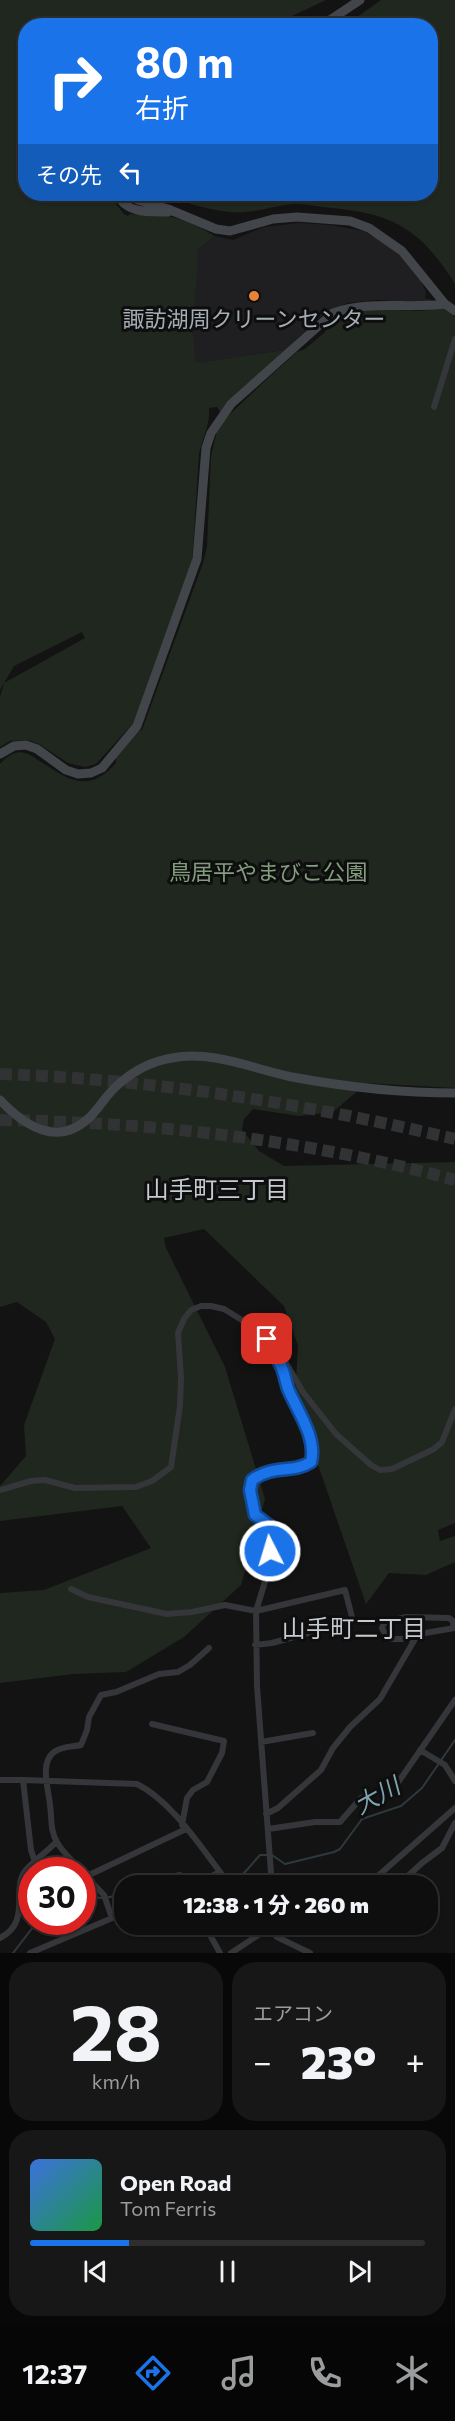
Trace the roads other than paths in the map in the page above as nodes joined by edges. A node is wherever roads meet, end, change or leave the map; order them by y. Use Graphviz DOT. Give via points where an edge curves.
graph roads {
  1 [pos="360,0"];
  2 [pos="333,18"];
  3 [pos="122,201"];
  4 [pos="141,201"];
  5 [pos="176,212"];
  6 [pos="445,304"];
  7 [pos="455,311"];
  8 [pos="455,339"];
  9 [pos="434,407"];
  10 [pos="0,754"];
  11 [pos="455,1093"];
  12 [pos="0,1100"];
  13 [pos="267,1339"];
  14 [pos="455,1409"];
  15 [pos="0,1490"];
  16 [pos="71,1589"];
  17 [pos="256,1611"];
  18 [pos="454,1628"];
  19 [pos="415,1639"];
  20 [pos="255,1645"];
  21 [pos="209,1648"];
  22 [pos="455,1700"];
  23 [pos="152,1724"];
  24 [pos="313,1733"];
  25 [pos="261,1742"];
  26 [pos="420,1750"];
  27 [pos="0,1780"];
  28 [pos="22,1780"];
  29 [pos="45,1781"];
  30 [pos="455,1781"];
  31 [pos="455,1808"];
  32 [pos="266,1814"];
  33 [pos="455,1823"];
  34 [pos="184,1827"];
  35 [pos="268,1829"];
  36 [pos="57,1842"];
  37 [pos="35,1857"];
  38 [pos="41,1857"];
  39 [pos="70,1857"];
  40 [pos="96,1867"];
  41 [pos="220,1872"];
  42 [pos="214,1875"];
  43 [pos="222,1875"];
  44 [pos="271,1875"];
  45 [pos="379,1875"];
  46 [pos="409,1875"];
  47 [pos="96,1887"];
  48 [pos="18,1915"];
  49 [pos="112,1918"];
  50 [pos="210,1935"];
  51 [pos="261,1935"];
  52 [pos="278,1935"];
  53 [pos="0,1938"];
  54 [pos="30,1953"];
  55 [pos="220,1953"];
  56 [pos="231,1953"];
  57 [pos="310,1953"];
  1 -- 2 [label="street"];
  3 -- 5 [label="street" via="131,209"];
  4 -- 5 [label="street"];
  5 -- 6 [label="street" via="230,231 297,217 359,224 386,237 402,251"];
  6 -- 7 [label="street"];
  6 -- 10 [label="street" via="421,308 348,308 333,313 218,420 206,448 197,559 137,726 102,768 78,774 26,745"];
  8 -- 9 [label="street"];
  11 -- 12 [label="street" via="326,1083 191,1056 158,1061 137,1071 118,1084 87,1120 65,1131 43,1131 26,1124"];
  13 -- 14 [label="street" via="336,1434 380,1470 434,1449 442,1442"];
  13 -- 15 [label="street" via="212,1306 201,1306 184,1319 178,1334 180,1406 171,1467 152,1481 136,1487 75,1488 45,1480"];
  13 -- 17 [label="street" via="307,1428 312,1457 303,1467 270,1470 252,1480 255,1515 273,1528 267,1575"];
  16 -- 17 [label="street" via="88,1597 167,1614 225,1605"];
  17 -- 20 [label="street"];
  17 -- 20 [label="street" via="345,1590 353,1621"];
  18 -- 19 [label="street" via="424,1633"];
  18 -- 19 [label="street" via="449,1618 406,1617 384,1623 382,1628 388,1639"];
  19 -- 32 [label="street" via="380,1699 350,1727 321,1770"];
  20 -- 25 [label="street"];
  21 -- 29 [label="street" via="178,1672 159,1674 101,1695 81,1744 52,1753"];
  22 -- 26 [label="street"];
  23 -- 34 [label="street" via="224,1741 207,1782 187,1798"];
  24 -- 25 [label="street"];
  25 -- 32 [label="street"];
  26 -- 30 [label="street" via="445,1765"];
  26 -- 35 [label="street" via="396,1784 361,1798 340,1822"];
  27 -- 28 [label="street"];
  28 -- 29 [label="street"];
  28 -- 37 [label="street"];
  29 -- 34 [label="street" via="137,1784 150,1790"];
  29 -- 36 [label="street"];
  31 -- 45 [label="street"];
  32 -- 35 [label="street"];
  33 -- 46 [label="street" via="442,1848"];
  34 -- 40 [label="street"];
  34 -- 41 [label="street"];
  35 -- 44 [label="street"];
  36 -- 38 [label="street"];
  36 -- 39 [label="street"];
  41 -- 42 [label="street"];
  41 -- 43 [label="street"];
  47 -- 49 [label="street" via="104,1895"];
  48 -- 53 [label="street" via="8,1934"];
  49 -- 54 [label="street"];
  50 -- 55 [label="street"];
  51 -- 56 [label="street"];
  52 -- 57 [label="street"];
}
